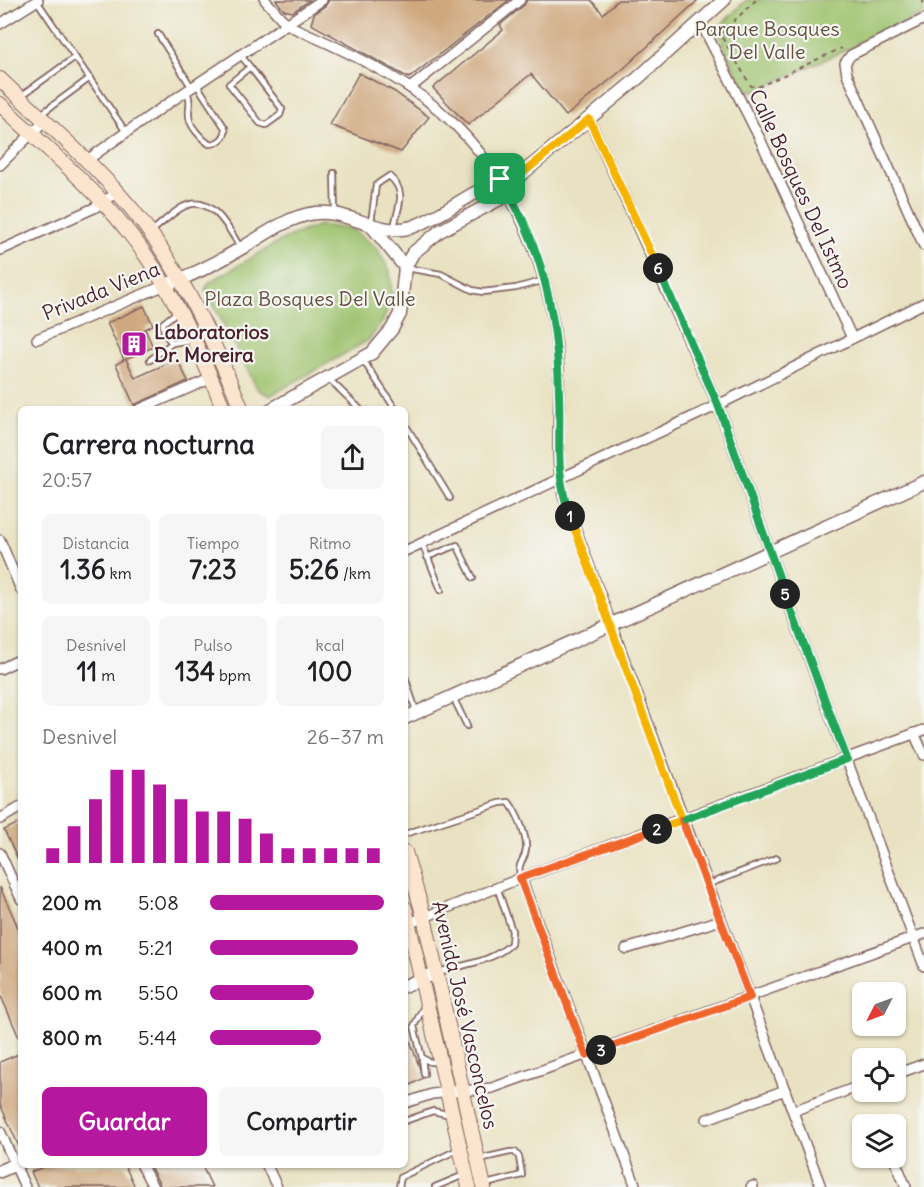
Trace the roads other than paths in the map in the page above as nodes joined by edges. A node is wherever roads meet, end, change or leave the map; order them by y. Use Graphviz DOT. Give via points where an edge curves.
graph roads {
  1 [pos="37,0"];
  2 [pos="265,0"];
  3 [pos="322,0"];
  4 [pos="520,0"];
  5 [pos="724,0"];
  6 [pos="924,19"];
  7 [pos="701,23"];
  8 [pos="0,24"];
  9 [pos="288,24"];
  10 [pos="158,34"];
  11 [pos="75,57"];
  12 [pos="242,57"];
  13 [pos="250,67"];
  14 [pos="90,78"];
  15 [pos="0,79"];
  16 [pos="192,88"];
  17 [pos="410,88"];
  18 [pos="19,97"];
  19 [pos="0,104"];
  20 [pos="42,118"];
  21 [pos="589,119"];
  22 [pos="126,132"];
  23 [pos="31,134"];
  24 [pos="86,161"];
  25 [pos="0,165"];
  26 [pos="334,173"];
  27 [pos="518,177"];
  28 [pos="500,179"];
  29 [pos="118,192"];
  30 [pos="509,194"];
  31 [pos="103,203"];
  32 [pos="335,212"];
  33 [pos="370,224"];
  34 [pos="393,230"];
  35 [pos="149,232"];
  36 [pos="924,246"];
  37 [pos="241,249"];
  38 [pos="1,250"];
  39 [pos="405,267"];
  40 [pos="180,280"];
  41 [pos="545,280"];
  42 [pos="162,286"];
  43 [pos="924,303"];
  44 [pos="178,311"];
  45 [pos="852,338"];
  46 [pos="37,339"];
  47 [pos="193,339"];
  48 [pos="172,343"];
  49 [pos="150,360"];
  50 [pos="363,360"];
  51 [pos="212,378"];
  52 [pos="328,379"];
  53 [pos="718,405"];
  54 [pos="147,406"];
  55 [pos="222,406"];
  56 [pos="232,406"];
  57 [pos="240,406"];
  58 [pos="277,406"];
  59 [pos="357,406"];
  60 [pos="393,406"];
  61 [pos="408,429"];
  62 [pos="560,479"];
  63 [pos="924,482"];
  64 [pos="450,498"];
  65 [pos="0,540"];
  66 [pos="422,543"];
  67 [pos="408,550"];
  68 [pos="772,553"];
  69 [pos="428,557"];
  70 [pos="473,578"];
  71 [pos="18,583"];
  72 [pos="441,590"];
  73 [pos="610,626"];
  74 [pos="18,660"];
  75 [pos="0,669"];
  76 [pos="408,686"];
  77 [pos="453,697"];
  78 [pos="417,713"];
  79 [pos="408,717"];
  80 [pos="467,726"];
  81 [pos="924,730"];
  82 [pos="914,733"];
  83 [pos="924,755"];
  84 [pos="847,759"];
  85 [pos="18,809"];
  86 [pos="0,819"];
  87 [pos="682,820"];
  88 [pos="408,833"];
  89 [pos="0,853"];
  90 [pos="777,858"];
  91 [pos="408,862"];
  92 [pos="520,878"];
  93 [pos="707,885"];
  94 [pos="497,887"];
  95 [pos="18,892"];
  96 [pos="408,917"];
  97 [pos="424,917"];
  98 [pos="721,920"];
  99 [pos="410,923"];
  100 [pos="924,934"];
  101 [pos="914,938"];
  102 [pos="626,949"];
  103 [pos="924,966"];
  104 [pos="429,975"];
  105 [pos="408,985"];
  106 [pos="750,997"];
  107 [pos="428,1002"];
  108 [pos="586,1055"];
  109 [pos="422,1058"];
  110 [pos="441,1062"];
  111 [pos="924,1064"];
  112 [pos="906,1070"];
  113 [pos="424,1074"];
  114 [pos="852,1089"];
  115 [pos="785,1090"];
  116 [pos="447,1092"];
  117 [pos="462,1093"];
  118 [pos="408,1102"];
  119 [pos="793,1111"];
  120 [pos="453,1116"];
  121 [pos="707,1119"];
  122 [pos="408,1120"];
  123 [pos="0,1131"];
  124 [pos="460,1149"];
  125 [pos="478,1159"];
  126 [pos="18,1163"];
  127 [pos="19,1168"];
  128 [pos="143,1168"];
  129 [pos="270,1168"];
  130 [pos="898,1168"];
  131 [pos="0,1171"];
  132 [pos="476,1183"];
  133 [pos="25,1187"];
  134 [pos="153,1187"];
  135 [pos="277,1187"];
  136 [pos="399,1187"];
  137 [pos="435,1187"];
  138 [pos="636,1187"];
  139 [pos="821,1187"];
  140 [pos="906,1187"];
  1 -- 8 [label="street"];
  1 -- 11 [label="lane"];
  2 -- 9 [label="street"];
  3 -- 9 [label="street"];
  4 -- 17 [label="street"];
  5 -- 7 [label="street"];
  6 -- 36 [label="street" via="851,55 845,63"];
  7 -- 21 [label="street"];
  7 -- 45 [label="street, Calle Bosques Del Istmo" via="759,136"];
  9 -- 12 [label="street"];
  9 -- 17 [label="street"];
  10 -- 16 [label="lane"];
  11 -- 14 [label="lane"];
  11 -- 18 [label="lane"];
  12 -- 13 [label="lane"];
  12 -- 16 [label="street"];
  13 -- 13 [label="lane" via="229,84 260,123 266,125 282,109"];
  14 -- 20 [label="lane"];
  14 -- 22 [label="lane"];
  15 -- 18 [label="main road"];
  16 -- 16 [label="lane" via="225,128 219,141 209,144 189,118"];
  16 -- 22 [label="street"];
  17 -- 28 [label="street" via="475,147"];
  18 -- 20 [label="main road"];
  19 -- 23 [label="main road"];
  20 -- 23 [label="street"];
  20 -- 24 [label="main road"];
  21 -- 27 [label="street"];
  21 -- 53 [label="street"];
  22 -- 24 [label="street"];
  23 -- 25 [label="street"];
  23 -- 31 [label="main road"];
  24 -- 29 [label="main road"];
  26 -- 32 [label="lane"];
  27 -- 28 [label="street"];
  27 -- 30 [label="street"];
  28 -- 30 [label="street"];
  28 -- 34 [label="street" via="414,226"];
  29 -- 31 [label="street"];
  29 -- 35 [label="main road"];
  30 -- 39 [label="street" via="429,238"];
  30 -- 41 [label="street"];
  31 -- 38 [label="street"];
  31 -- 42 [label="main road" via="140,247"];
  32 -- 33 [label="street"];
  32 -- 37 [label="street, Privada Viena" via="306,214"];
  33 -- 34 [label="street"];
  33 -- 34 [label="lane" via="376,185 389,176 401,192"];
  33 -- 39 [label="street"];
  35 -- 37 [label="lane" via="182,208 202,205 219,214"];
  35 -- 40 [label="main road"];
  37 -- 40 [label="street, Privada Viena"];
  39 -- 41 [label="lane" via="441,274 483,292"];
  39 -- 50 [label="street" via="400,314 380,345"];
  40 -- 42 [label="street, Privada Viena"];
  40 -- 57 [label="main road"];
  41 -- 62 [label="street" via="559,361"];
  42 -- 44 [label="main road"];
  42 -- 46 [label="street, Privada Viena"];
  43 -- 45 [label="street"];
  44 -- 47 [label="main road"];
  44 -- 48 [label="lane" via="163,323 164,333"];
  45 -- 53 [label="street"];
  47 -- 48 [label="lane"];
  47 -- 51 [label="main road"];
  48 -- 49 [label="lane"];
  50 -- 52 [label="street"];
  50 -- 60 [label="lane"];
  51 -- 54 [label="street"];
  51 -- 55 [label="main road"];
  51 -- 56 [label="main road"];
  52 -- 58 [label="street"];
  52 -- 59 [label="lane"];
  53 -- 62 [label="street"];
  53 -- 68 [label="street"];
  61 -- 64 [label="lane"];
  62 -- 66 [label="street"];
  62 -- 73 [label="street"];
  63 -- 68 [label="street"];
  65 -- 71 [label="street"];
  66 -- 67 [label="street"];
  66 -- 69 [label="lane"];
  68 -- 73 [label="street"];
  68 -- 84 [label="street"];
  69 -- 70 [label="lane" via="457,545"];
  69 -- 72 [label="lane"];
  73 -- 77 [label="street"];
  73 -- 87 [label="street"];
  74 -- 75 [label="street"];
  76 -- 78 [label="lane"];
  77 -- 78 [label="street"];
  77 -- 80 [label="lane"];
  78 -- 79 [label="street"];
  81 -- 82 [label="street"];
  82 -- 83 [label="street"];
  82 -- 84 [label="street"];
  84 -- 87 [label="street"];
  84 -- 101 [label="street"];
  85 -- 86 [label="street"];
  87 -- 92 [label="street"];
  87 -- 93 [label="street"];
  88 -- 92 [label="lane" via="509,802 516,812 526,848 518,866"];
  89 -- 95 [label="street"];
  90 -- 93 [label="lane"];
  91 -- 97 [label="main road, Avenida José Vasconcelos"];
  92 -- 94 [label="street"];
  92 -- 108 [label="street"];
  93 -- 98 [label="street"];
  94 -- 97 [label="street"];
  94 -- 104 [label="lane" via="512,931 511,944 467,967"];
  96 -- 99 [label="main road, Avenida José Vasconcelos"];
  97 -- 99 [label="street"];
  97 -- 104 [label="main road, Avenida José Vasconcelos"];
  98 -- 102 [label="street"];
  98 -- 106 [label="street"];
  99 -- 104 [label="main road, Avenida José Vasconcelos"];
  100 -- 101 [label="street"];
  101 -- 103 [label="street"];
  101 -- 106 [label="street"];
  104 -- 105 [label="street"];
  104 -- 107 [label="main road, Avenida José Vasconcelos"];
  104 -- 117 [label="main road, Avenida José Vasconcelos"];
  106 -- 108 [label="street"];
  106 -- 115 [label="street"];
  107 -- 109 [label="lane" via="414,1026"];
  107 -- 110 [label="main road, Avenida José Vasconcelos"];
  108 -- 117 [label="street" via="492,1088"];
  108 -- 138 [label="street"];
  109 -- 110 [label="lane"];
  109 -- 113 [label="lane"];
  110 -- 116 [label="main road, Avenida José Vasconcelos"];
  111 -- 112 [label="street"];
  114 -- 119 [label="street"];
  115 -- 119 [label="street"];
  115 -- 121 [label="street"];
  116 -- 117 [label="street"];
  116 -- 118 [label="street"];
  116 -- 120 [label="main road, Avenida José Vasconcelos"];
  117 -- 125 [label="main road, Avenida José Vasconcelos"];
  119 -- 139 [label="street"];
  120 -- 122 [label="lane" via="433,1111"];
  120 -- 124 [label="main road, Avenida José Vasconcelos"];
  123 -- 126 [label="street"];
  124 -- 132 [label="main road, Avenida José Vasconcelos"];
  124 -- 136 [label="lane" via="401,1177"];
  125 -- 132 [label="main road, Avenida José Vasconcelos"];
  125 -- 132 [label="lane" via="515,1152 523,1170 518,1177"];
  126 -- 131 [label="street"];
  127 -- 133 [label="street"];
  128 -- 134 [label="street"];
  129 -- 135 [label="street"];
  130 -- 140 [label="street"];
  132 -- 137 [label="lane"];
}
